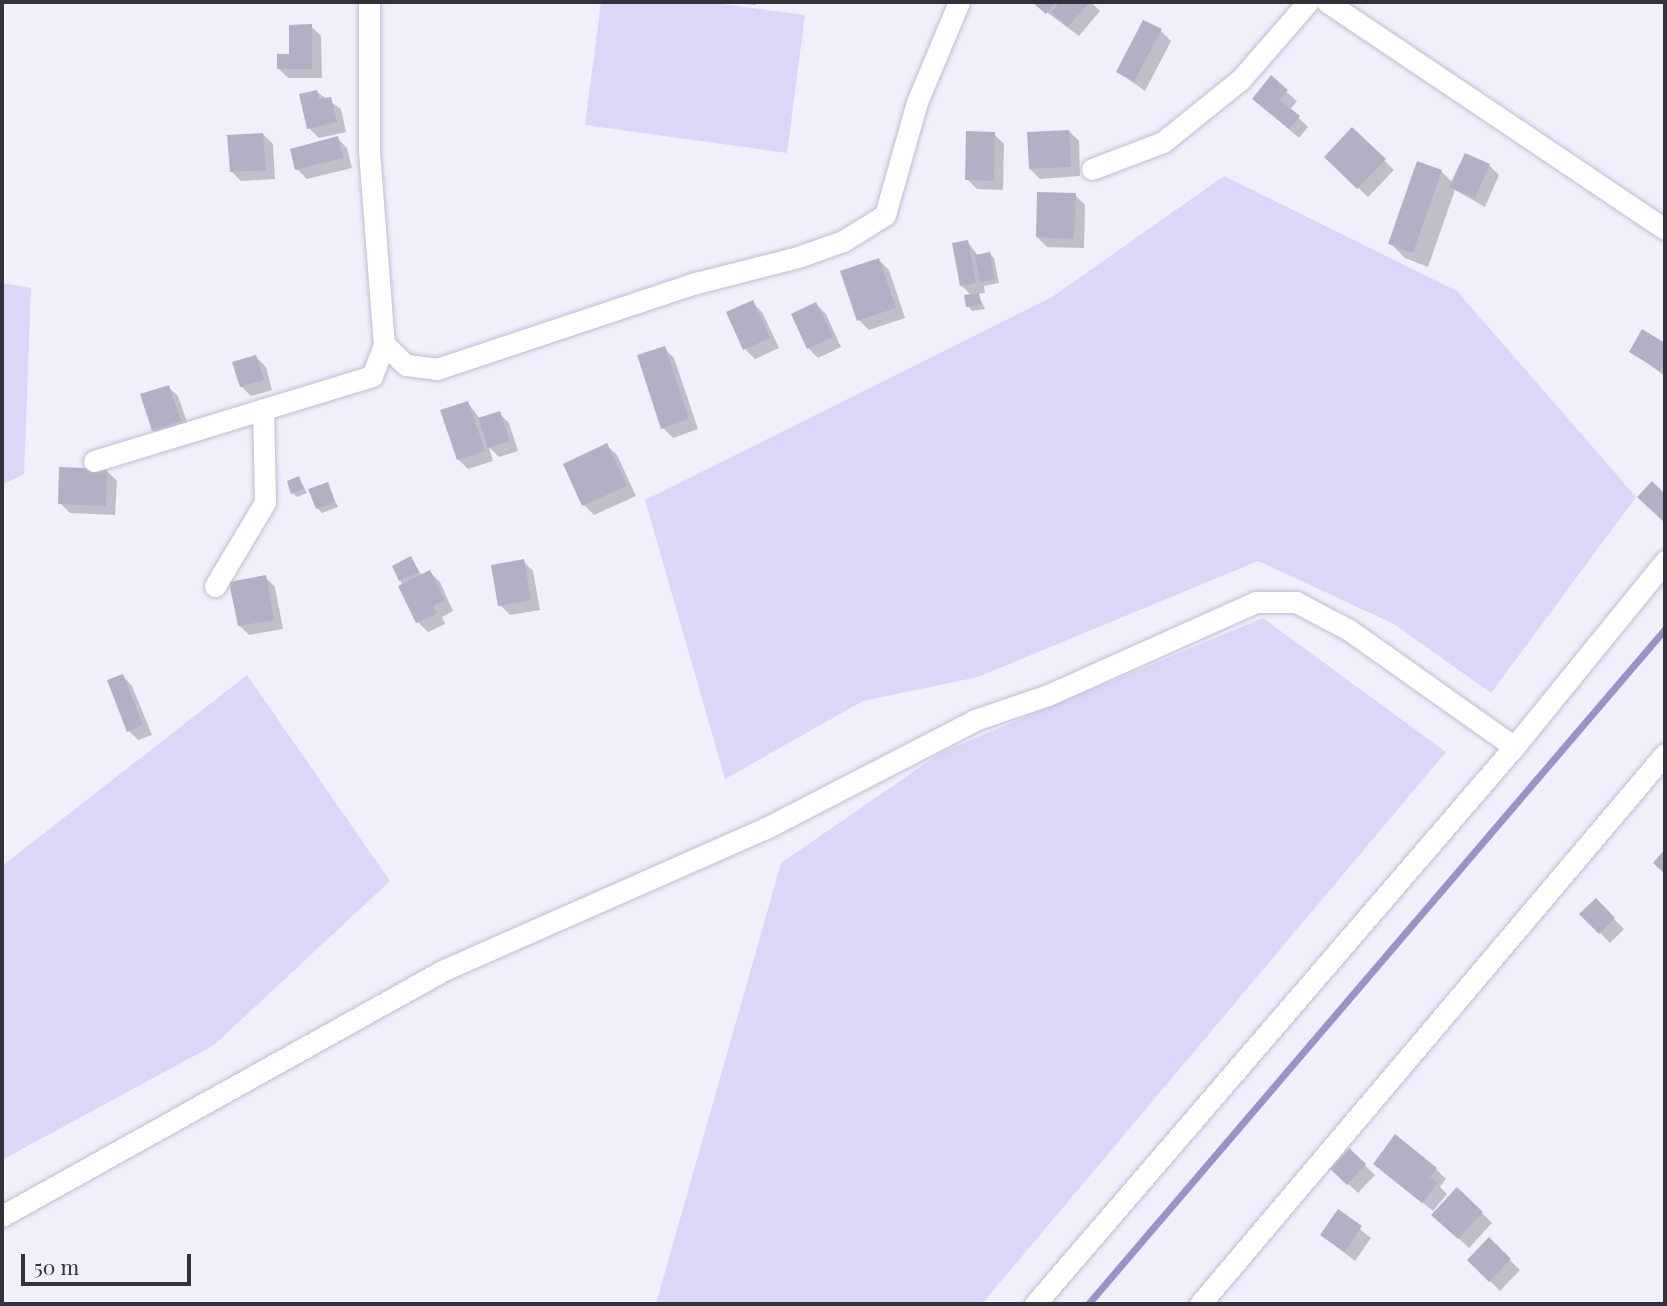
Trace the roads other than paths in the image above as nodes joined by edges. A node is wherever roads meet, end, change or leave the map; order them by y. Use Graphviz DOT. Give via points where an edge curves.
graph roads {
  1 [pos="369,2"];
  2 [pos="959,2"];
  3 [pos="1308,2"];
  4 [pos="1327,2"];
  5 [pos="1092,169"];
  6 [pos="1665,229"];
  7 [pos="384,344"];
  8 [pos="263,410"];
  9 [pos="94,461"];
  10 [pos="1665,561"];
  11 [pos="215,586"];
  12 [pos="1514,747"];
  13 [pos="1665,754"];
  14 [pos="2,1216"];
  15 [pos="1035,1304"];
  16 [pos="1200,1304"];
  1 -- 7 [label="street" via="369,150"];
  2 -- 7 [label="street" via="917,102 885,215 843,240 798,257 696,283 437,369 406,365"];
  3 -- 5 [label="street" via="1241,79 1163,142"];
  4 -- 6 [label="street"];
  7 -- 8 [label="street" via="372,376"];
  8 -- 9 [label="street"];
  8 -- 11 [label="street" via="265,502"];
  10 -- 12 [label="street"];
  12 -- 14 [label="street" via="1349,630 1296,602 1256,602 1048,695 975,720 766,828 444,970"];
  12 -- 15 [label="street"];
  13 -- 16 [label="street"];
}
